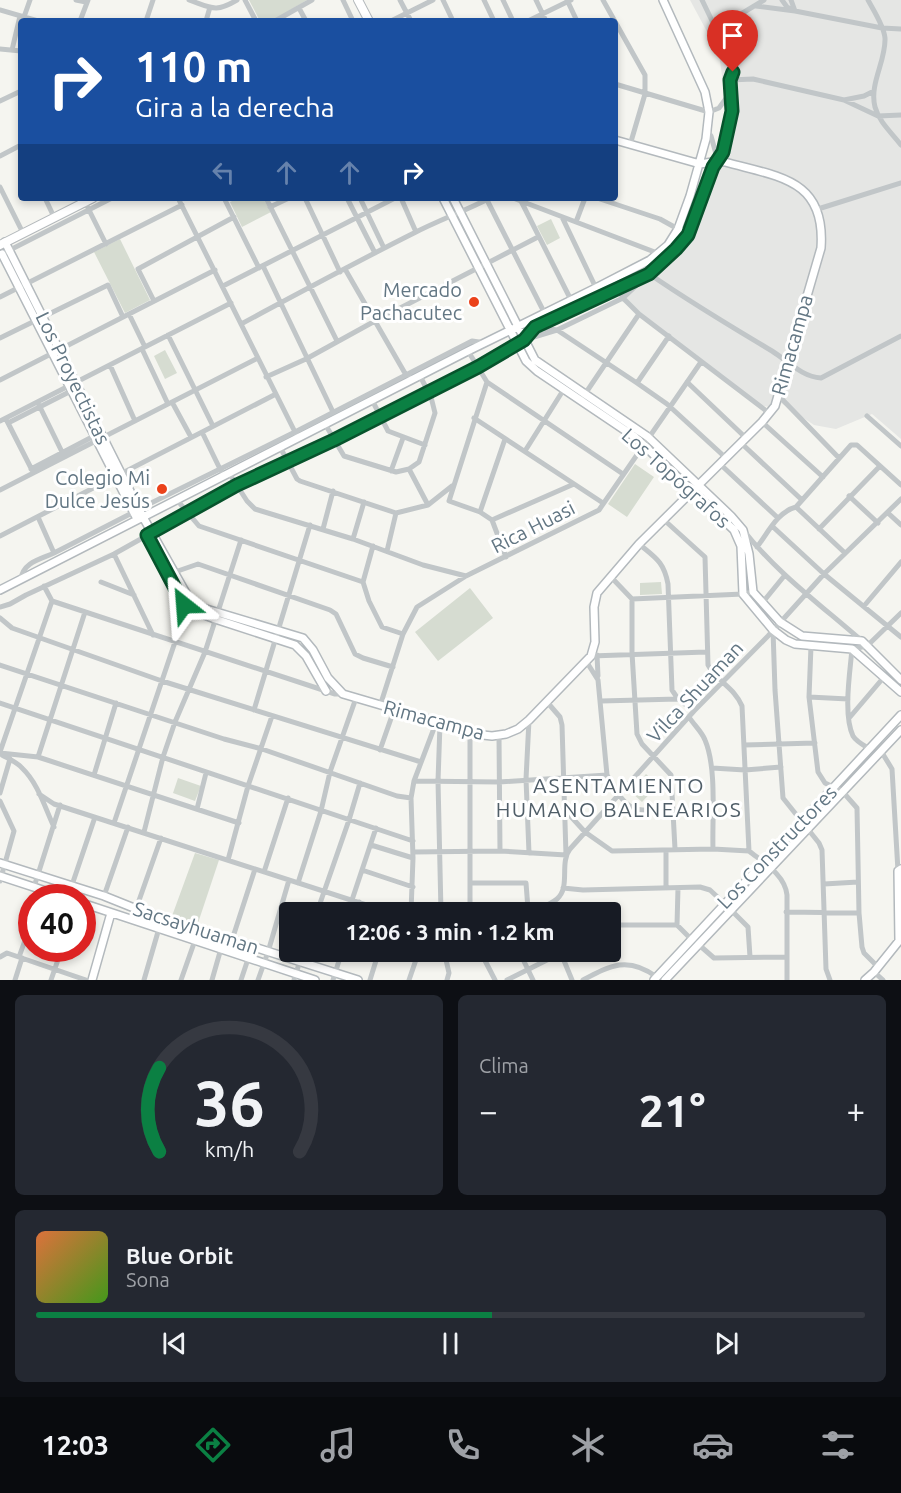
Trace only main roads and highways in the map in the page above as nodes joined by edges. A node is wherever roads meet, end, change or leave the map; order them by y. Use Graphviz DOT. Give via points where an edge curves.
graph roads {
  1 [pos="358,0"];
  2 [pos="663,0"];
  3 [pos="367,18"];
  4 [pos="618,141"];
  5 [pos="700,164"];
  6 [pos="83,201"];
  7 [pos="444,201"];
  8 [pos="454,201"];
  9 [pos="692,226"];
  10 [pos="673,238"];
  11 [pos="2,243"];
  12 [pos="4,253"];
  13 [pos="513,329"];
  14 [pos="583,397"];
  15 [pos="696,488"];
  16 [pos="138,514"];
  17 [pos="0,590"];
  18 [pos="216,615"];
  19 [pos="901,680"];
  20 [pos="326,690"];
  21 [pos="901,692"];
  22 [pos="343,694"];
  23 [pos="901,715"];
  24 [pos="901,729"];
  25 [pos="2,864"];
  26 [pos="900,870"];
  27 [pos="0,878"];
  28 [pos="23,884"];
  29 [pos="96,908"];
  30 [pos="111,913"];
  31 [pos="900,942"];
  32 [pos="334,976"];
  33 [pos="295,977"];
  34 [pos="655,978"];
  35 [pos="669,978"];
  36 [pos="92,980"];
  37 [pos="315,980"];
  38 [pos="358,980"];
  39 [pos="865,980"];
  1 -- 3 [label="main road"];
  2 -- 5 [label="main road" via="705,92 710,112"];
  4 -- 5 [label="main road"];
  5 -- 10 [label="main road"];
  5 -- 15 [label="main road, Rimacampa" via="718,161 792,182 809,194 822,226 821,248 775,406"];
  6 -- 11 [label="main road"];
  7 -- 13 [label="main road, Los Topógrafos"];
  8 -- 13 [label="main road, Los Topógrafos"];
  9 -- 10 [label="main road"];
  10 -- 13 [label="main road" via="638,266 533,323"];
  11 -- 12 [label="main road, Los Proyectistas"];
  12 -- 16 [label="main road, Los Proyectistas"];
  13 -- 14 [label="main road, Los Topógrafos" via="535,360"];
  13 -- 14 [label="main road, Los Topógrafos" via="517,345 530,365"];
  13 -- 16 [label="main road" via="296,435 177,500"];
  14 -- 15 [label="main road, Los Topógrafos"];
  14 -- 15 [label="main road, Los Topógrafos" via="648,437"];
  15 -- 19 [label="main road, Los Topógrafos" via="743,530 753,592 780,622 802,636 864,644"];
  15 -- 21 [label="main road, Los Topógrafos" via="734,530 739,540 743,594 773,630 795,644 852,649"];
  15 -- 22 [label="main road, Rimacampa" via="639,544 595,598 591,657 518,729 499,736 483,735"];
  16 -- 17 [label="main road"];
  16 -- 18 [label="main road, Los Proyectistas" via="191,602"];
  18 -- 20 [label="main road" via="295,645"];
  18 -- 22 [label="main road, Los Proyectistas" via="303,639"];
  23 -- 34 [label="main road, Los Constructores"];
  24 -- 35 [label="main road, Los Constructores"];
  25 -- 32 [label="main road, Sacsayhuaman"];
  26 -- 31 [label="main road"];
  27 -- 28 [label="main road"];
  29 -- 30 [label="main road"];
  30 -- 33 [label="main road"];
  30 -- 36 [label="main road"];
  31 -- 39 [label="main road"];
  32 -- 38 [label="main road, Sacsayhuaman"];
  33 -- 37 [label="main road"];
}
